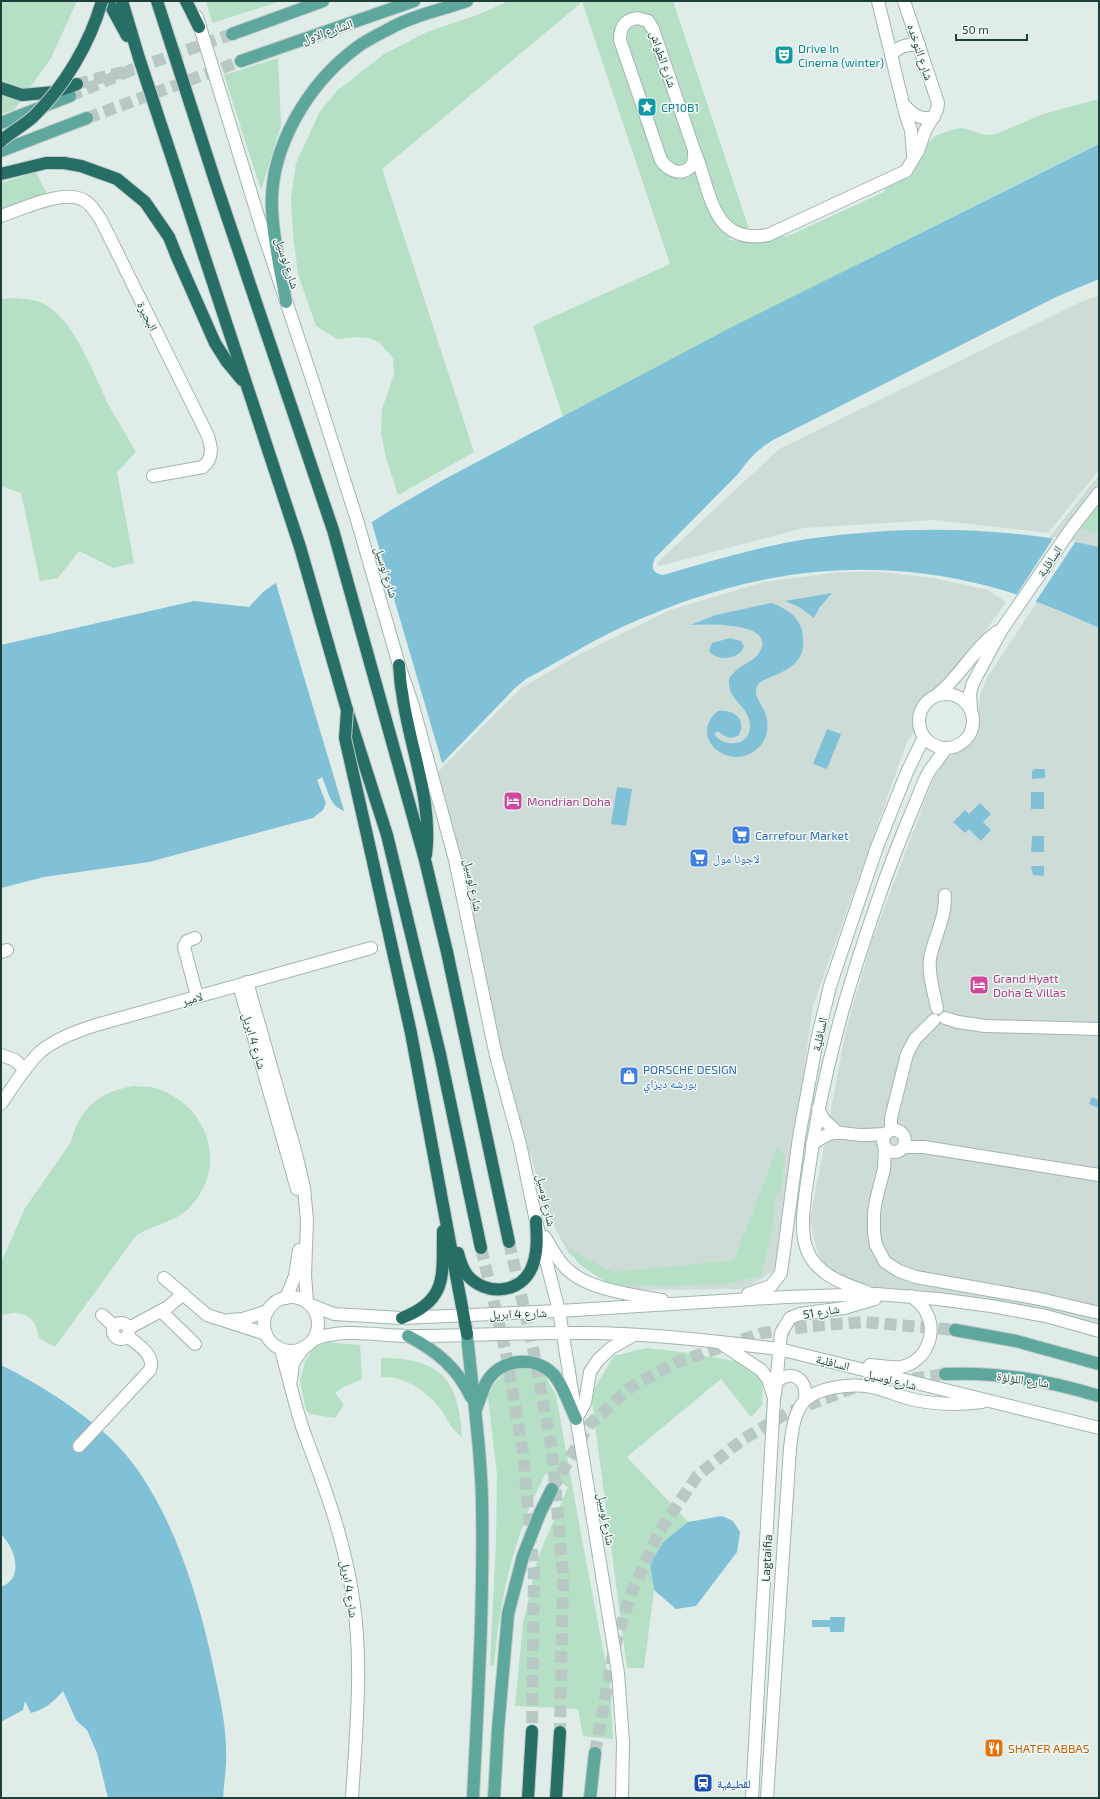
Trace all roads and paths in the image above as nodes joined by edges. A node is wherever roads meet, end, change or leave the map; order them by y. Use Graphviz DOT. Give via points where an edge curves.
graph roads {
  1 [pos="102,1"];
  2 [pos="108,1"];
  3 [pos="122,1"];
  4 [pos="157,1"];
  5 [pos="186,1"];
  6 [pos="192,1"];
  7 [pos="323,1"];
  8 [pos="414,1"];
  9 [pos="467,1"];
  10 [pos="878,1"];
  11 [pos="904,1"];
  12 [pos="199,27"];
  13 [pos="232,34"];
  14 [pos="919,45"];
  15 [pos="891,54"];
  16 [pos="139,58"];
  17 [pos="240,61"];
  18 [pos="77,84"];
  19 [pos="1,88"];
  20 [pos="70,96"];
  21 [pos="938,103"];
  22 [pos="903,104"];
  23 [pos="934,117"];
  24 [pos="87,118"];
  25 [pos="1,123"];
  26 [pos="1,141"];
  27 [pos="694,150"];
  28 [pos="1,151"];
  29 [pos="914,159"];
  30 [pos="684,171"];
  31 [pos="1,174"];
  32 [pos="708,193"];
  33 [pos="1,216"];
  34 [pos="286,302"];
  35 [pos="248,387"];
  36 [pos="153,476"];
  37 [pos="1099,493"];
  38 [pos="1002,629"];
  39 [pos="400,665"];
  40 [pos="936,695"];
  41 [pos="971,708"];
  42 [pos="347,710"];
  43 [pos="924,737"];
  44 [pos="946,748"];
  45 [pos="425,860"];
  46 [pos="945,895"];
  47 [pos="195,938"];
  48 [pos="371,948"];
  49 [pos="840,955"];
  50 [pos="857,961"];
  51 [pos="243,983"];
  52 [pos="197,996"];
  53 [pos="939,1015"];
  54 [pos="1099,1029"];
  55 [pos="1,1055"];
  56 [pos="25,1070"];
  57 [pos="1,1104"];
  58 [pos="818,1109"];
  59 [pos="837,1132"];
  60 [pos="893,1140"];
  61 [pos="812,1144"];
  62 [pos="1099,1175"];
  63 [pos="444,1206"];
  64 [pos="536,1221"];
  65 [pos="304,1231"];
  66 [pos="509,1242"];
  67 [pos="481,1248"];
  68 [pos="164,1278"];
  69 [pos="178,1291"];
  70 [pos="881,1295"];
  71 [pos="911,1296"];
  72 [pos="286,1298"];
  73 [pos="717,1301"];
  74 [pos="681,1303"];
  75 [pos="309,1304"];
  76 [pos="162,1310"];
  77 [pos="268,1311"];
  78 [pos="559,1312"];
  79 [pos="1099,1313"];
  80 [pos="102,1315"];
  81 [pos="343,1315"];
  82 [pos="464,1315"];
  83 [pos="219,1318"];
  84 [pos="402,1318"];
  85 [pos="955,1330"];
  86 [pos="1099,1331"];
  87 [pos="128,1332"];
  88 [pos="562,1333"];
  89 [pos="266,1334"];
  90 [pos="342,1334"];
  91 [pos="467,1334"];
  92 [pos="636,1335"];
  93 [pos="408,1336"];
  94 [pos="720,1342"];
  95 [pos="308,1343"];
  96 [pos="195,1344"];
  97 [pos="278,1347"];
  98 [pos="779,1349"];
  99 [pos="829,1361"];
  100 [pos="1099,1364"];
  101 [pos="945,1374"];
  102 [pos="776,1382"];
  103 [pos="292,1389"];
  104 [pos="1099,1396"];
  105 [pos="774,1398"];
  106 [pos="805,1400"];
  107 [pos="990,1401"];
  108 [pos="475,1412"];
  109 [pos="576,1419"];
  110 [pos="1099,1428"];
  111 [pos="80,1446"];
  112 [pos="552,1489"];
  113 [pos="532,1732"];
  114 [pos="560,1732"];
  115 [pos="595,1753"];
  116 [pos="352,1798"];
  117 [pos="473,1798"];
  118 [pos="494,1798"];
  119 [pos="528,1798"];
  120 [pos="556,1798"];
  121 [pos="590,1798"];
  122 [pos="622,1798"];
  123 [pos="752,1798"];
  124 [pos="768,1798"];
  1 -- 26 [label="highway, bridge" via="88,36 59,87 31,118"];
  2 -- 16 [label="highway"];
  3 -- 16 [label="highway"];
  4 -- 45 [label="highway" via="218,191 333,530"];
  5 -- 12 [label="highway"];
  6 -- 12 [label="street, شارع لوسيل"];
  7 -- 13 [label="main road"];
  8 -- 17 [label="main road, الشارع الاول"];
  9 -- 34 [label="main road" via="388,29 357,48 320,81 302,108 290,129 276,164 273,189 272,208"];
  10 -- 15 [label="street"];
  11 -- 14 [label="street, شارع النوخده"];
  12 -- 34 [label="street, شارع لوسيل"];
  14 -- 15 [label="street" via="900,47"];
  14 -- 21 [label="street, شارع النوخده"];
  15 -- 22 [label="street"];
  16 -- 35 [label="highway"];
  18 -- 19 [label="highway" via="54,92 22,95"];
  20 -- 25 [label="main road"];
  21 -- 23 [label="street, شارع الطواش"];
  22 -- 23 [label="street" via="920,118"];
  22 -- 29 [label="street" via="913,140"];
  23 -- 29 [label="street, شارع الطواش" via="925,131"];
  24 -- 28 [label="main road"];
  27 -- 30 [label="street" via="694,162"];
  27 -- 30 [label="street, شارع الطواش" via="654,29 648,21 632,19 623,26 620,40 661,160 672,171"];
  27 -- 32 [label="street, شارع الطواش" via="703,171"];
  29 -- 32 [label="street, شارع الطواش" via="906,171 900,174 773,233 756,237 744,237 725,224 716,214"];
  30 -- 32 [label="street, شارع الطواش" via="696,178"];
  31 -- 35 [label="highway" via="46,163 82,166 117,179 145,202 169,237 215,343"];
  33 -- 36 [label="street, البحيرة" via="58,197 72,196 86,201 101,220 212,448 208,462 203,467"];
  34 -- 39 [label="street, شارع لوسيل" via="357,520"];
  35 -- 42 [label="highway" via="300,547"];
  37 -- 38 [label="street, السافلية"];
  38 -- 40 [label="street, السافلية" via="988,638 948,686"];
  38 -- 41 [label="street, السافلية" via="973,683 970,693"];
  39 -- 45 [label="highway" via="402,693 426,808 428,839"];
  39 -- 64 [label="street, شارع لوسيل" via="455,860 496,1056 520,1144"];
  40 -- 41 [label="street" via="952,694 960,697"];
  40 -- 43 [label="street" via="925,703 921,710 919,725"];
  41 -- 44 [label="street" via="974,722 970,735 960,745"];
  42 -- 63 [label="highway, bridge" via="345,738 411,1033"];
  42 -- 67 [label="highway" via="387,835 440,1054"];
  43 -- 44 [label="street" via="934,745"];
  43 -- 49 [label="street, السافلية" via="877,847"];
  44 -- 50 [label="street, السافلية" via="930,771 896,849"];
  45 -- 66 [label="highway"];
  46 -- 53 [label="street" via="944,916 930,960"];
  47 -- 52 [label="street" via="187,941 184,947"];
  48 -- 51 [label="street, لامير"];
  49 -- 50 [label="street"];
  49 -- 73 [label="street, السافلية" via="817,1040 794,1165 781,1273 771,1286 757,1292"];
  50 -- 58 [label="street, السافلية" via="832,1046"];
  51 -- 52 [label="street, لامير"];
  51 -- 65 [label="street, شارع 4 ابريل" via="275,1095"];
  52 -- 56 [label="street, لامير" via="72,1033 41,1052"];
  53 -- 54 [label="street" via="958,1022 985,1026"];
  53 -- 60 [label="street" via="915,1039 907,1054 897,1092 895,1107 898,1118"];
  55 -- 56 [label="street" via="15,1060"];
  56 -- 57 [label="street, لامير"];
  58 -- 59 [label="street" via="824,1120"];
  58 -- 61 [label="street, السافلية"];
  59 -- 60 [label="street"];
  59 -- 61 [label="street" via="824,1136"];
  60 -- 62 [label="street" via="915,1141 924,1147"];
  60 -- 79 [label="street" via="876,1200 874,1233 876,1245 885,1262 899,1271 916,1277 1040,1299"];
  61 -- 70 [label="street, السافلية" via="805,1199 806,1247 817,1264 830,1277"];
  63 -- 64 [label="highway" via="461,1264 467,1275 479,1285 493,1290 515,1286 532,1268 537,1244"];
  63 -- 82 [label="highway"];
  63 -- 84 [label="highway" via="443,1268 439,1288 425,1307"];
  64 -- 74 [label="street" via="555,1255 569,1271 586,1281 609,1291"];
  64 -- 78 [label="street, شارع لوسيل"];
  65 -- 72 [label="street, شارع 4 ابريل"];
  65 -- 75 [label="street, شارع 4 ابريل" via="305,1275"];
  68 -- 69 [label="street"];
  69 -- 76 [label="street" via="163,1303"];
  69 -- 83 [label="street" via="207,1315"];
  70 -- 71 [label="street, السافلية"];
  70 -- 73 [label="street, السافلية"];
  70 -- 98 [label="street, شارع 51" via="844,1308 800,1314 790,1318 781,1333"];
  71 -- 86 [label="street, السافلية" via="1018,1311"];
  71 -- 99 [label="street" via="926,1310 930,1320 930,1340 919,1357 901,1367"];
  72 -- 75 [label="street" via="297,1298"];
  72 -- 77 [label="street" via="275,1302"];
  73 -- 74 [label="street, السافلية"];
  74 -- 78 [label="street, السافلية"];
  75 -- 81 [label="street, شارع 4 ابريل" via="326,1312"];
  75 -- 95 [label="street" via="316,1314 318,1324"];
  76 -- 87 [label="street"];
  76 -- 96 [label="street"];
  77 -- 83 [label="street" via="235,1320"];
  77 -- 89 [label="street" via="264,1326"];
  78 -- 82 [label="street, شارع 4 ابريل"];
  78 -- 88 [label="street, شارع لوسيل"];
  80 -- 87 [label="street" via="114,1326 122,1322"];
  81 -- 84 [label="street, شارع 4 ابريل"];
  81 -- 90 [label="street"];
  82 -- 84 [label="street, شارع 4 ابريل"];
  82 -- 91 [label="highway"];
  83 -- 89 [label="street"];
  85 -- 100 [label="main road" via="1016,1341"];
  87 -- 111 [label="street" via="150,1358 150,1370"];
  88 -- 91 [label="street, شارع 4 ابريل"];
  88 -- 92 [label="street, السافلية"];
  88 -- 109 [label="street, شارع لوسيل"];
  89 -- 97 [label="street"];
  90 -- 93 [label="street, شارع 4 ابريل"];
  90 -- 95 [label="street, شارع 4 ابريل" via="327,1335"];
  91 -- 93 [label="street, شارع 4 ابريل"];
  91 -- 108 [label="main road"];
  92 -- 94 [label="street, السافلية"];
  92 -- 109 [label="street" via="611,1348 598,1360 590,1372 585,1402"];
  93 -- 108 [label="main road" via="433,1350 455,1370 464,1383"];
  94 -- 98 [label="street, السافلية"];
  94 -- 105 [label="street, Lagtaifia" via="761,1370 768,1379"];
  95 -- 97 [label="street" via="291,1350"];
  95 -- 103 [label="street, شارع 4 ابريل" via="293,1363"];
  97 -- 103 [label="street, شارع 4 ابريل"];
  98 -- 99 [label="street, السافلية"];
  98 -- 102 [label="street, شارع 51"];
  99 -- 107 [label="street, السافلية"];
  101 -- 104 [label="main road, شارع اللؤلؤة" via="1019,1377 1055,1383"];
  102 -- 105 [label="street, شارع 51"];
  102 -- 106 [label="street" via="789,1376 802,1380"];
  103 -- 116 [label="street, شارع 4 ابريل" via="305,1435 332,1507 347,1562 353,1599 358,1670"];
  105 -- 123 [label="street, Lagtaifia"];
  106 -- 107 [label="street, شارع لوسيل" via="833,1388 860,1385 914,1400 941,1404 959,1405"];
  106 -- 124 [label="street" via="794,1418 791,1436"];
  107 -- 110 [label="street, السافلية"];
  108 -- 109 [label="main road" via="486,1382 496,1371 508,1363 522,1361 544,1367 553,1374"];
  108 -- 117 [label="main road" via="482,1500 480,1671"];
  109 -- 122 [label="street, شارع لوسيل" via="618,1673 623,1742"];
  112 -- 118 [label="main road" via="523,1556 508,1614"];
  113 -- 119 [label="highway"];
  114 -- 120 [label="highway"];
  115 -- 121 [label="main road"];
}
